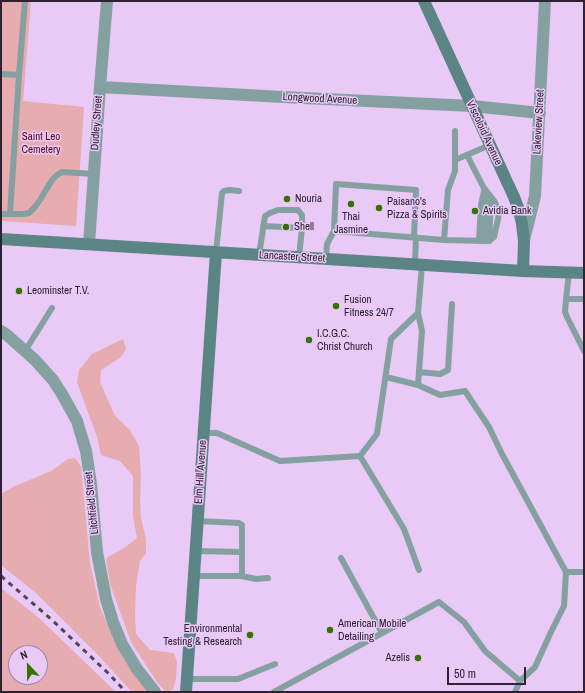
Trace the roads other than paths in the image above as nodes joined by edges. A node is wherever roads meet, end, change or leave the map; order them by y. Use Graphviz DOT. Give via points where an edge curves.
graph roads {
  1 [pos="24,1"];
  2 [pos="107,1"];
  3 [pos="424,1"];
  4 [pos="545,1"];
  5 [pos="1,74"];
  6 [pos="19,75"];
  7 [pos="100,87"];
  8 [pos="472,106"];
  9 [pos="540,113"];
  10 [pos="455,131"];
  11 [pos="490,145"];
  12 [pos="467,155"];
  13 [pos="455,160"];
  14 [pos="94,174"];
  15 [pos="485,189"];
  16 [pos="239,191"];
  17 [pos="1,214"];
  18 [pos="10,214"];
  19 [pos="263,226"];
  20 [pos="302,228"];
  21 [pos="334,231"];
  22 [pos="415,237"];
  23 [pos="1,239"];
  24 [pos="444,240"];
  25 [pos="484,241"];
  26 [pos="524,241"];
  27 [pos="89,244"];
  28 [pos="216,252"];
  29 [pos="259,255"];
  30 [pos="299,257"];
  31 [pos="326,259"];
  32 [pos="418,264"];
  33 [pos="523,271"];
  34 [pos="569,272"];
  35 [pos="584,273"];
  36 [pos="566,299"];
  37 [pos="584,299"];
  38 [pos="452,304"];
  39 [pos="52,308"];
  40 [pos="418,313"];
  41 [pos="1,331"];
  42 [pos="25,351"];
  43 [pos="584,351"];
  44 [pos="419,372"];
  45 [pos="386,377"];
  46 [pos="418,385"];
  47 [pos="204,433"];
  48 [pos="360,456"];
  49 [pos="198,521"];
  50 [pos="196,551"];
  51 [pos="242,552"];
  52 [pos="340,558"];
  53 [pos="419,570"];
  54 [pos="566,572"];
  55 [pos="584,572"];
  56 [pos="194,576"];
  57 [pos="242,576"];
  58 [pos="268,578"];
  59 [pos="382,633"];
  60 [pos="275,664"];
  61 [pos="187,680"];
  62 [pos="520,682"];
  63 [pos="155,692"];
  64 [pos="186,692"];
  65 [pos="274,692"];
  66 [pos="515,692"];
  1 -- 6 [label="lane"];
  2 -- 7 [label="street, Dudley Street"];
  3 -- 8 [label="main road, Viscoloid Avenue"];
  4 -- 9 [label="street, Lakeview Street"];
  5 -- 6 [label="lane"];
  6 -- 18 [label="lane"];
  7 -- 8 [label="street, Longwood Avenue"];
  7 -- 14 [label="street, Dudley Street"];
  8 -- 9 [label="street, Longwood Avenue"];
  8 -- 11 [label="main road, Viscoloid Avenue"];
  9 -- 26 [label="street, Lakeview Street" via="535,196"];
  10 -- 13 [label="lane"];
  11 -- 12 [label="lane"];
  11 -- 26 [label="main road, Viscoloid Avenue" via="519,210"];
  12 -- 13 [label="lane"];
  12 -- 15 [label="lane"];
  13 -- 24 [label="lane" via="455,171 448,190"];
  14 -- 18 [label="lane" via="62,172 52,180 29,213"];
  14 -- 27 [label="street, Dudley Street"];
  15 -- 25 [label="lane" via="482,198"];
  15 -- 25 [label="lane" via="492,205"];
  16 -- 28 [label="lane" via="229,190 222,193"];
  17 -- 18 [label="lane"];
  19 -- 20 [label="lane"];
  19 -- 20 [label="lane" via="265,216 270,212 298,210 302,215"];
  19 -- 29 [label="lane"];
  20 -- 30 [label="lane"];
  21 -- 22 [label="lane"];
  21 -- 22 [label="lane" via="336,184 409,189 416,190"];
  21 -- 31 [label="lane" via="327,244"];
  22 -- 24 [label="lane"];
  22 -- 32 [label="lane"];
  23 -- 27 [label="main road, Lancaster Street"];
  24 -- 25 [label="lane"];
  26 -- 33 [label="main road, Viscoloid Avenue"];
  27 -- 28 [label="main road, Lancaster Street"];
  28 -- 29 [label="main road, Lancaster Street"];
  28 -- 47 [label="main road, Elm Hill Avenue"];
  29 -- 30 [label="main road, Lancaster Street"];
  30 -- 31 [label="main road, Lancaster Street"];
  31 -- 32 [label="main road, Lancaster Street"];
  32 -- 33 [label="main road, Lancaster Street"];
  32 -- 40 [label="lane"];
  33 -- 34 [label="main road, Lancaster Street"];
  34 -- 35 [label="main road, Lancaster Street"];
  34 -- 36 [label="lane"];
  36 -- 37 [label="lane"];
  36 -- 43 [label="lane" via="565,312"];
  38 -- 44 [label="lane" via="448,370 440,374"];
  39 -- 42 [label="lane"];
  40 -- 44 [label="lane" via="422,331"];
  40 -- 45 [label="lane" via="391,339"];
  41 -- 42 [label="street, Litchfield Street"];
  42 -- 63 [label="street, Litchfield Street" via="52,380 77,421 86,451 97,552 106,599 122,644"];
  44 -- 46 [label="lane"];
  45 -- 46 [label="lane"];
  45 -- 48 [label="lane" via="377,434"];
  46 -- 54 [label="lane" via="440,396 465,391 489,427"];
  47 -- 48 [label="lane" via="217,433 280,461"];
  47 -- 49 [label="main road, Elm Hill Avenue"];
  48 -- 53 [label="lane" via="404,529"];
  49 -- 50 [label="main road, Elm Hill Avenue"];
  49 -- 51 [label="lane" via="242,525"];
  50 -- 51 [label="lane"];
  50 -- 56 [label="main road, Elm Hill Avenue"];
  51 -- 57 [label="lane"];
  52 -- 59 [label="lane"];
  54 -- 55 [label="lane"];
  54 -- 62 [label="lane" via="564,606 535,668"];
  56 -- 57 [label="lane"];
  56 -- 61 [label="main road, Elm Hill Avenue"];
  57 -- 58 [label="lane" via="256,580"];
  59 -- 62 [label="lane" via="439,602 464,622 485,651"];
  59 -- 65 [label="lane"];
  60 -- 61 [label="lane" via="238,679"];
  61 -- 64 [label="main road, Elm Hill Avenue"];
  62 -- 66 [label="lane"];
}
